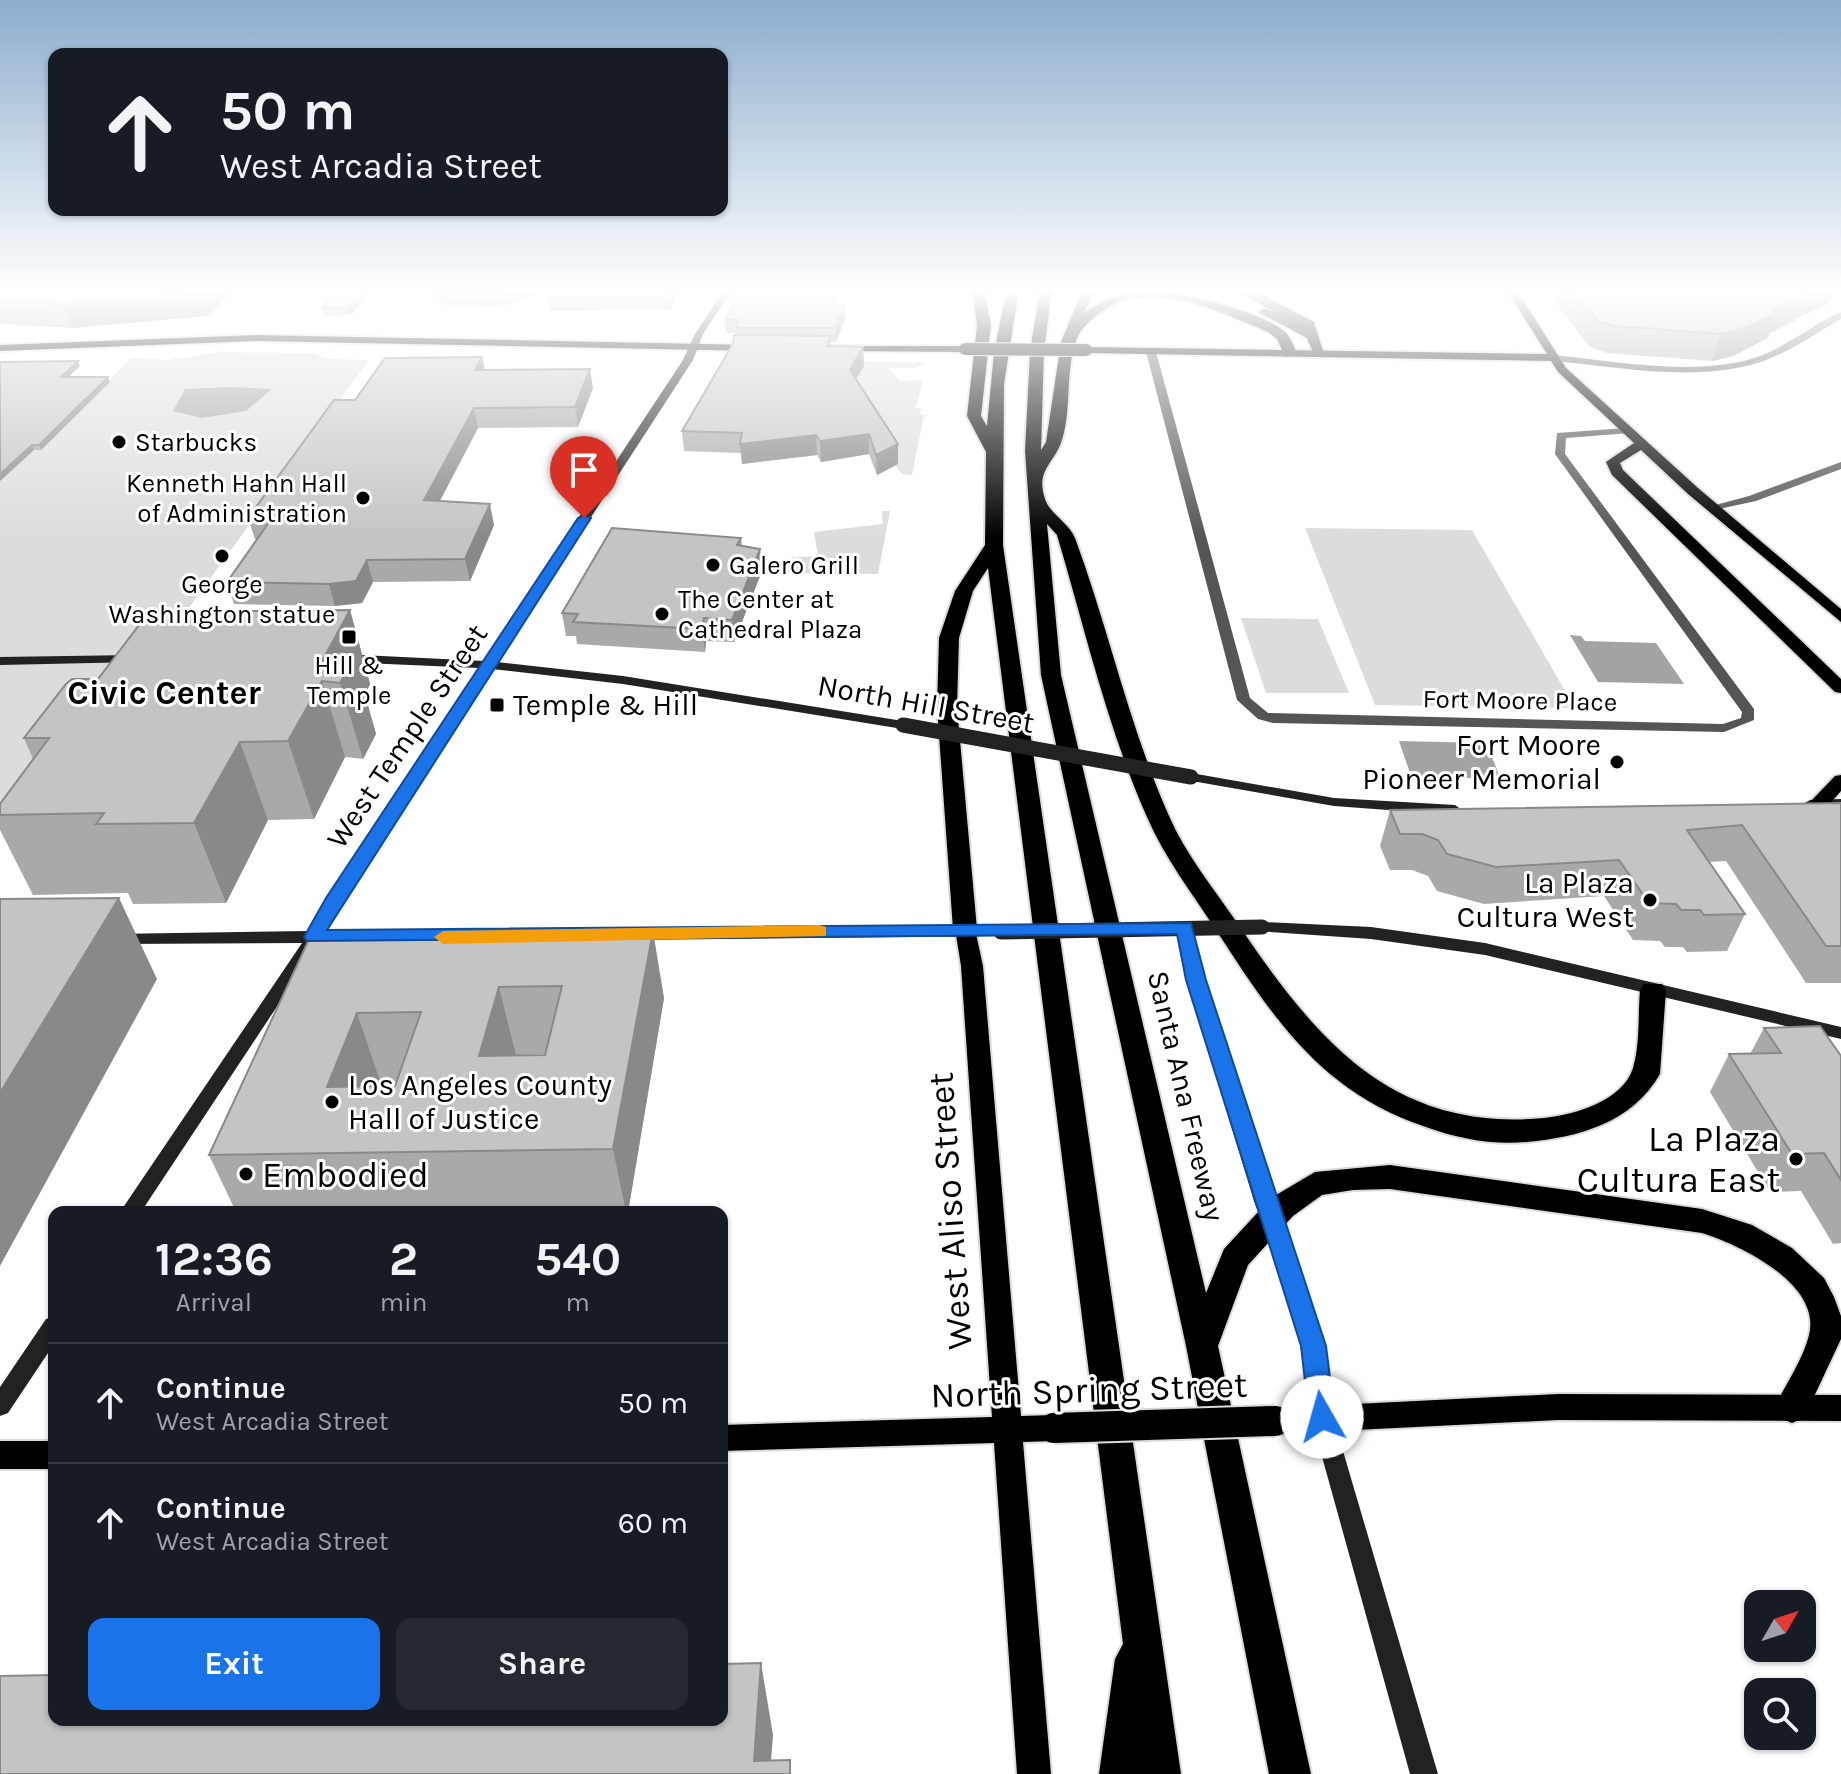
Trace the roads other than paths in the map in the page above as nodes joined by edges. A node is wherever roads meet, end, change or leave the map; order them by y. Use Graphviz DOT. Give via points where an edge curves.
graph roads {
  1 [pos="680,372"];
  2 [pos="979,372"];
  3 [pos="1000,372"];
  4 [pos="1036,372"];
  5 [pos="1064,372"];
  6 [pos="1156,372"];
  7 [pos="1567,372"];
  8 [pos="1626,431"];
  9 [pos="1641,444"];
  10 [pos="993,451"];
  11 [pos="1841,465"];
  12 [pos="1034,472"];
  13 [pos="1037,501"];
  14 [pos="1714,507"];
  15 [pos="994,545"];
  16 [pos="1841,617"];
  17 [pos="331,658"];
  18 [pos="148,659"];
  19 [pos="0,661"];
  20 [pos="491,663"];
  21 [pos="1841,688"];
  22 [pos="1841,780"];
  23 [pos="1841,803"];
  24 [pos="1819,804"];
  25 [pos="1790,805"];
  26 [pos="1476,811"];
  27 [pos="1185,928"];
  28 [pos="965,929"];
  29 [pos="609,935"];
  30 [pos="314,937"];
  31 [pos="342,938"];
  32 [pos="97,939"];
  33 [pos="1653,990"];
  34 [pos="1841,1033"];
  35 [pos="134,1206"];
  36 [pos="48,1335"];
  37 [pos="1202,1346"];
  38 [pos="0,1406"];
  39 [pos="1792,1407"];
  40 [pos="1841,1408"];
  41 [pos="1322,1417"];
  42 [pos="1006,1429"];
  43 [pos="728,1438"];
  44 [pos="0,1455"];
  45 [pos="48,1455"];
  46 [pos="1139,1629"];
  47 [pos="1034,1774"];
  48 [pos="1120,1774"];
  49 [pos="1160,1774"];
  50 [pos="1290,1774"];
  51 [pos="1424,1774"];
  1 -- 20 [label="main road, West Temple Street"];
  2 -- 10 [label="highway" via="974,416"];
  3 -- 10 [label="highway"];
  4 -- 12 [label="highway, Santa Ana Freeway"];
  5 -- 12 [label="highway" via="1054,442"];
  6 -- 8 [label="street, Fort Moore Place" via="1244,700 1273,719 1724,728 1747,720 1749,712 1718,666 1560,454 1561,435"];
  7 -- 8 [label="main road"];
  8 -- 9 [label="main road"];
  9 -- 14 [label="main road"];
  9 -- 21 [label="main road" via="1613,462 1617,472"];
  10 -- 15 [label="highway"];
  11 -- 14 [label="street" via="1752,499"];
  12 -- 13 [label="highway, Santa Ana Freeway"];
  13 -- 33 [label="highway" via="1065,534 1126,732 1176,851 1266,984 1315,1046 1358,1084 1401,1108 1461,1128 1512,1132 1564,1127 1617,1107 1646,1074"];
  13 -- 37 [label="highway, Santa Ana Freeway" via="1051,675"];
  14 -- 16 [label="main road"];
  15 -- 28 [label="highway" via="964,591 949,638 947,707"];
  15 -- 46 [label="highway"];
  17 -- 20 [label="main road, North Hill Street"];
  18 -- 19 [label="main road"];
  20 -- 26 [label="main road, North Hill Street, bridge" via="611,677 903,725 1334,802"];
  20 -- 30 [label="main road, West Temple Street"];
  22 -- 24 [label="main road"];
  23 -- 24 [label="main road"];
  24 -- 25 [label="main road"];
  27 -- 28 [label="main road, bridge"];
  27 -- 33 [label="main road, bridge" via="1262,927 1424,938"];
  27 -- 41 [label="main road, bridge" via="1194,973 1313,1346"];
  28 -- 29 [label="main road"];
  28 -- 42 [label="main road, West Aliso Street"];
  30 -- 31 [label="main road"];
  30 -- 32 [label="main road"];
  30 -- 35 [label="main road, West Temple Street"];
  33 -- 34 [label="main road"];
  36 -- 38 [label="main road"];
  37 -- 39 [label="highway" via="1235,1258 1282,1207 1315,1184 1390,1177 1702,1221 1735,1229 1767,1246 1798,1271 1823,1308 1827,1329"];
  37 -- 50 [label="highway, Santa Ana Freeway"];
  39 -- 40 [label="main road, North Spring Street"];
  39 -- 41 [label="main road, North Spring Street"];
  41 -- 42 [label="main road, North Spring Street, bridge"];
  41 -- 51 [label="main road"];
  42 -- 43 [label="main road, North Spring Street"];
  42 -- 47 [label="main road, West Aliso Street"];
  44 -- 45 [label="main road"];
  46 -- 48 [label="highway"];
  46 -- 49 [label="highway"];
}
